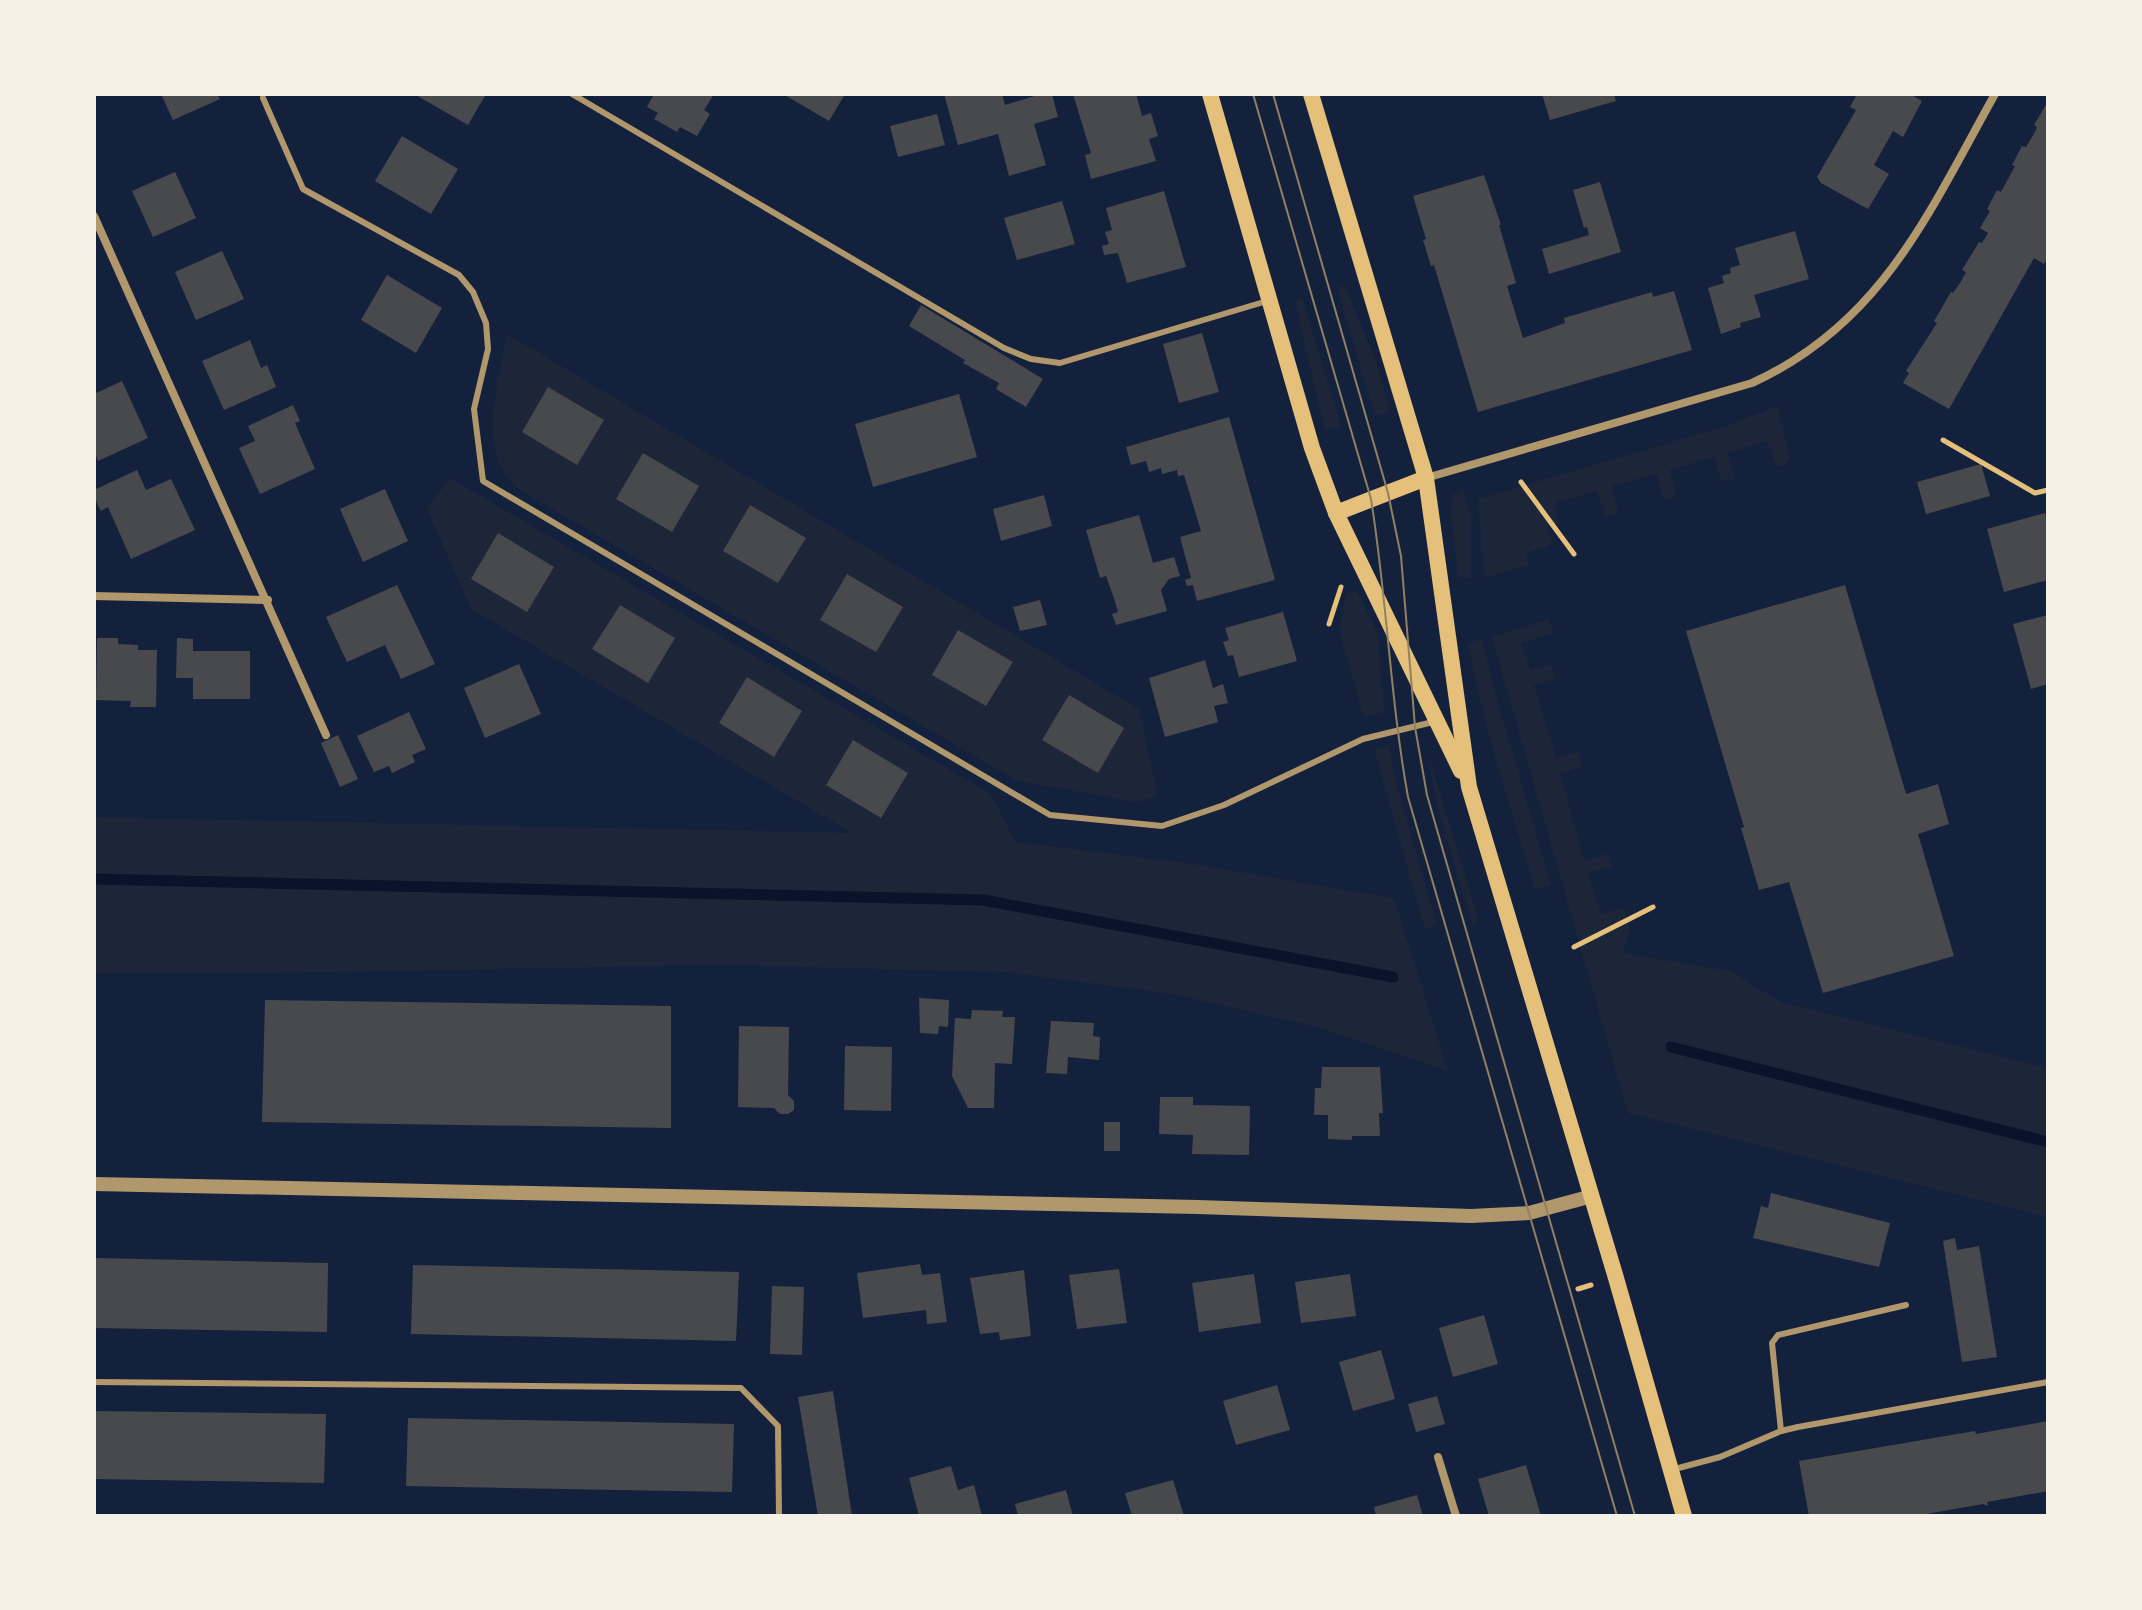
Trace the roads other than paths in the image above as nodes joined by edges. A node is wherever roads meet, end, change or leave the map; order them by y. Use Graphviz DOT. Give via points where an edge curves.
graph roads {
  1 [pos="572,94"];
  2 [pos="1210,94"];
  3 [pos="1311,94"];
  4 [pos="1995,94"];
  5 [pos="263,98"];
  6 [pos="94,216"];
  7 [pos="1269,300"];
  8 [pos="1426,478"];
  9 [pos="1336,513"];
  10 [pos="94,596"];
  11 [pos="268,600"];
  12 [pos="1437,722"];
  13 [pos="326,735"];
  14 [pos="1469,787"];
  15 [pos="94,1184"];
  16 [pos="1592,1196"];
  17 [pos="1906,1305"];
  18 [pos="94,1382"];
  19 [pos="2048,1382"];
  20 [pos="1781,1431"];
  21 [pos="1438,1457"];
  22 [pos="1671,1470"];
  23 [pos="779,1516"];
  24 [pos="1456,1516"];
  25 [pos="1684,1516"];
  1 -- 7 [label="lane" via="1031,359 1060,363"];
  2 -- 7 [label="main road"];
  3 -- 8 [label="main road"];
  4 -- 8 [label="street" via="1908,248 1872,295 1788,367 1752,383"];
  5 -- 12 [label="lane" via="303,189 459,275 473,292 486,323 488,349 474,409 483,481 1050,815 1162,826 1224,805 1363,739"];
  6 -- 11 [label="street"];
  7 -- 9 [label="main road"];
  8 -- 9 [label="main road"];
  8 -- 14 [label="main road"];
  9 -- 12 [label="main road"];
  10 -- 11 [label="street"];
  11 -- 13 [label="street"];
  12 -- 14 [label="main road"];
  14 -- 16 [label="main road"];
  15 -- 16 [label="street" via="1471,1216 1529,1213"];
  16 -- 22 [label="main road"];
  17 -- 20 [label="lane" via="1778,1335 1772,1343"];
  18 -- 23 [label="lane" via="741,1388 778,1426"];
  19 -- 20 [label="lane"];
  20 -- 22 [label="lane" via="1720,1457"];
  21 -- 24 [label="street"];
  22 -- 25 [label="main road"];
}
